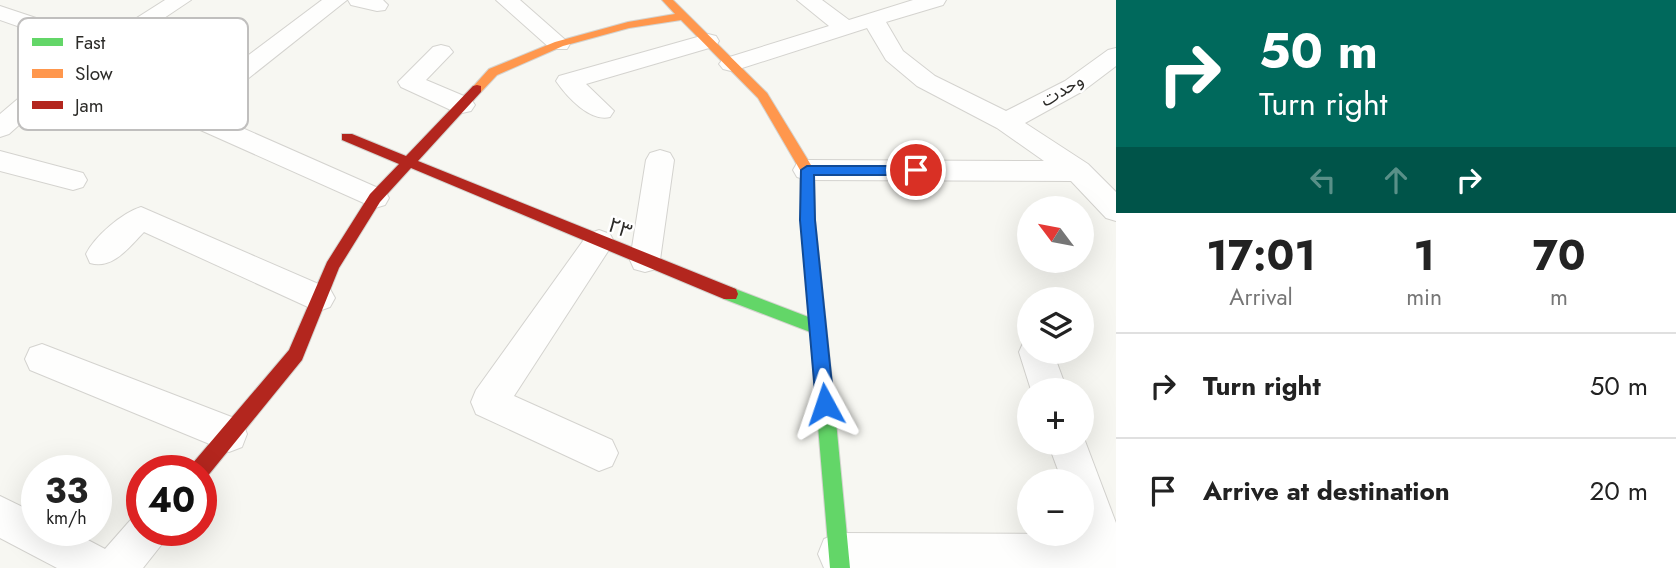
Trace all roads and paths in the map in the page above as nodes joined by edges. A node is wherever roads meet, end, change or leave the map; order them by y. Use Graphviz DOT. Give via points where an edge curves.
graph roads {
  1 [pos="180,0"];
  2 [pos="335,0"];
  3 [pos="507,0"];
  4 [pos="667,0"];
  5 [pos="808,0"];
  6 [pos="935,0"];
  7 [pos="0,13"];
  8 [pos="684,16"];
  9 [pos="152,18"];
  10 [pos="18,19"];
  11 [pos="873,19"];
  12 [pos="846,28"];
  13 [pos="708,41"];
  14 [pos="559,44"];
  15 [pos="441,52"];
  16 [pos="1116,55"];
  17 [pos="731,64"];
  18 [pos="248,67"];
  19 [pos="463,105"];
  20 [pos="601,111"];
  21 [pos="18,112"];
  22 [pos="1006,122"];
  23 [pos="0,128"];
  24 [pos="223,130"];
  25 [pos="347,138"];
  26 [pos="660,160"];
  27 [pos="0,161"];
  28 [pos="408,163"];
  29 [pos="807,170"];
  30 [pos="1078,171"];
  31 [pos="73,180"];
  32 [pos="375,198"];
  33 [pos="1116,210"];
  34 [pos="599,242"];
  35 [pos="101,254"];
  36 [pos="645,260"];
  37 [pos="319,298"];
  38 [pos="818,328"];
  39 [pos="43,359"];
  40 [pos="229,434"];
  41 [pos="599,453"];
  42 [pos="211,455"];
  43 [pos="1094,512"];
  44 [pos="0,516"];
  45 [pos="135,546"];
  46 [pos="1111,552"];
  47 [pos="839,561"];
  48 [pos="99,568"];
  49 [pos="116,568"];
  1 -- 9 [label="street"];
  2 -- 18 [label="street"];
  3 -- 14 [label="street"];
  4 -- 8 [label="street"];
  5 -- 12 [label="street"];
  6 -- 11 [label="street"];
  7 -- 10 [label="street"];
  8 -- 13 [label="street"];
  8 -- 14 [label="street"];
  11 -- 12 [label="street"];
  11 -- 22 [label="street" via="894,55 926,81"];
  12 -- 17 [label="street"];
  13 -- 17 [label="street"];
  13 -- 20 [label="street" via="568,81"];
  14 -- 19 [label="street" via="493,72"];
  15 -- 19 [label="street" via="410,82"];
  16 -- 22 [label="street, وحدت" via="1074,86"];
  17 -- 29 [label="street" via="763,96"];
  19 -- 28 [label="street"];
  21 -- 23 [label="street"];
  22 -- 30 [label="street"];
  24 -- 32 [label="street"];
  25 -- 28 [label="street, ۲۳"];
  26 -- 36 [label="street"];
  27 -- 31 [label="street"];
  28 -- 32 [label="street"];
  28 -- 34 [label="street, ۲۳"];
  29 -- 30 [label="street"];
  29 -- 38 [label="street"];
  30 -- 33 [label="street"];
  32 -- 37 [label="street" via="332,266"];
  34 -- 36 [label="street, ۲۳"];
  34 -- 41 [label="street" via="489,402"];
  35 -- 37 [label="street" via="141,218"];
  36 -- 38 [label="street, ۲۳"];
  37 -- 40 [label="street" via="296,355"];
  38 -- 47 [label="street"];
  39 -- 40 [label="street"];
  40 -- 42 [label="street"];
  43 -- 46 [label="street"];
  44 -- 48 [label="street"];
  45 -- 49 [label="street"];
  46 -- 47 [label="street"];
}
